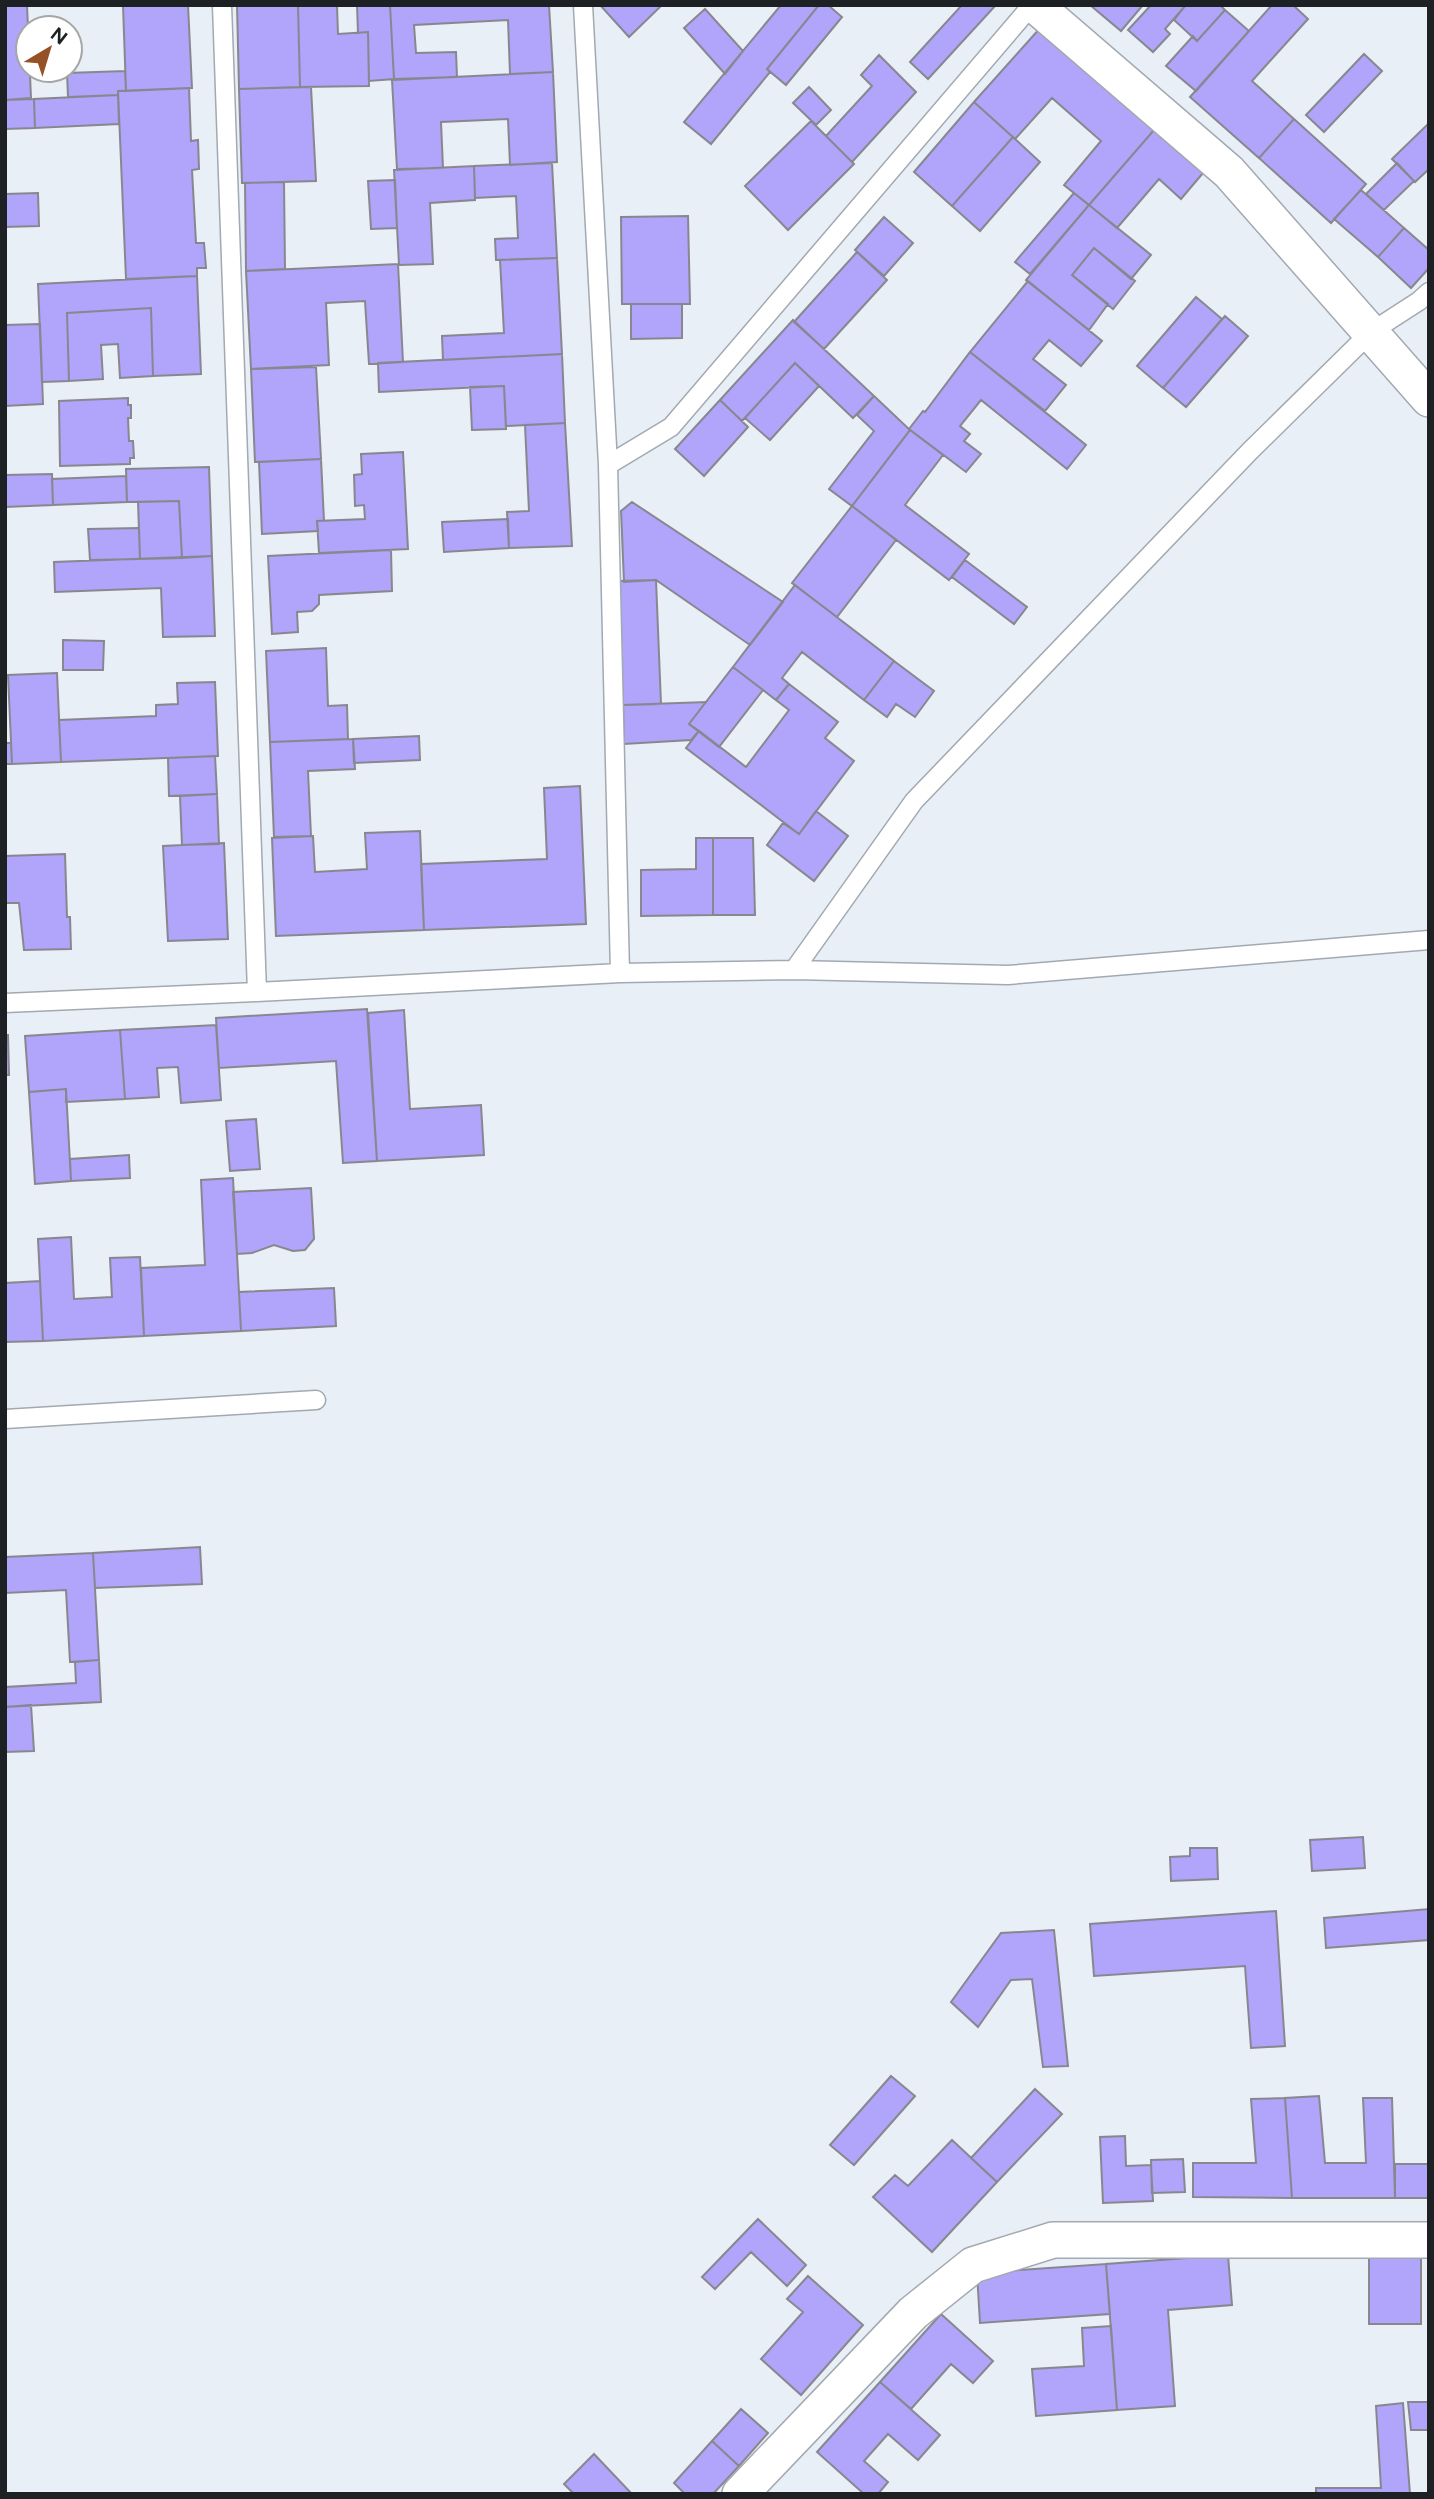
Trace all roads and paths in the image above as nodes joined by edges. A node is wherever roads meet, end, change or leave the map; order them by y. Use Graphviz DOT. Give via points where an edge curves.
graph roads {
  1 [pos="222,5"];
  2 [pos="583,5"];
  3 [pos="1033,5"];
  4 [pos="1429,292"];
  5 [pos="1371,332"];
  6 [pos="1429,399"];
  7 [pos="608,465"];
  8 [pos="1429,940"];
  9 [pos="794,970"];
  10 [pos="620,972"];
  11 [pos="257,992"];
  12 [pos="5,1003"];
  13 [pos="316,1400"];
  14 [pos="5,1419"];
  15 [pos="1429,2240"];
  16 [pos="740,2494"];
  1 -- 11 [label="lane"];
  2 -- 7 [label="lane"];
  3 -- 5 [label="street" via="1229,172"];
  3 -- 7 [label="lane" via="671,427"];
  4 -- 5 [label="lane"];
  5 -- 6 [label="street"];
  5 -- 9 [label="lane" via="1250,451 914,802"];
  7 -- 10 [label="lane"];
  8 -- 9 [label="lane" via="1008,975"];
  9 -- 10 [label="lane"];
  10 -- 11 [label="lane"];
  11 -- 12 [label="lane"];
  13 -- 14 [label="lane"];
  15 -- 16 [label="street" via="1054,2240 973,2265 913,2313"];
}
